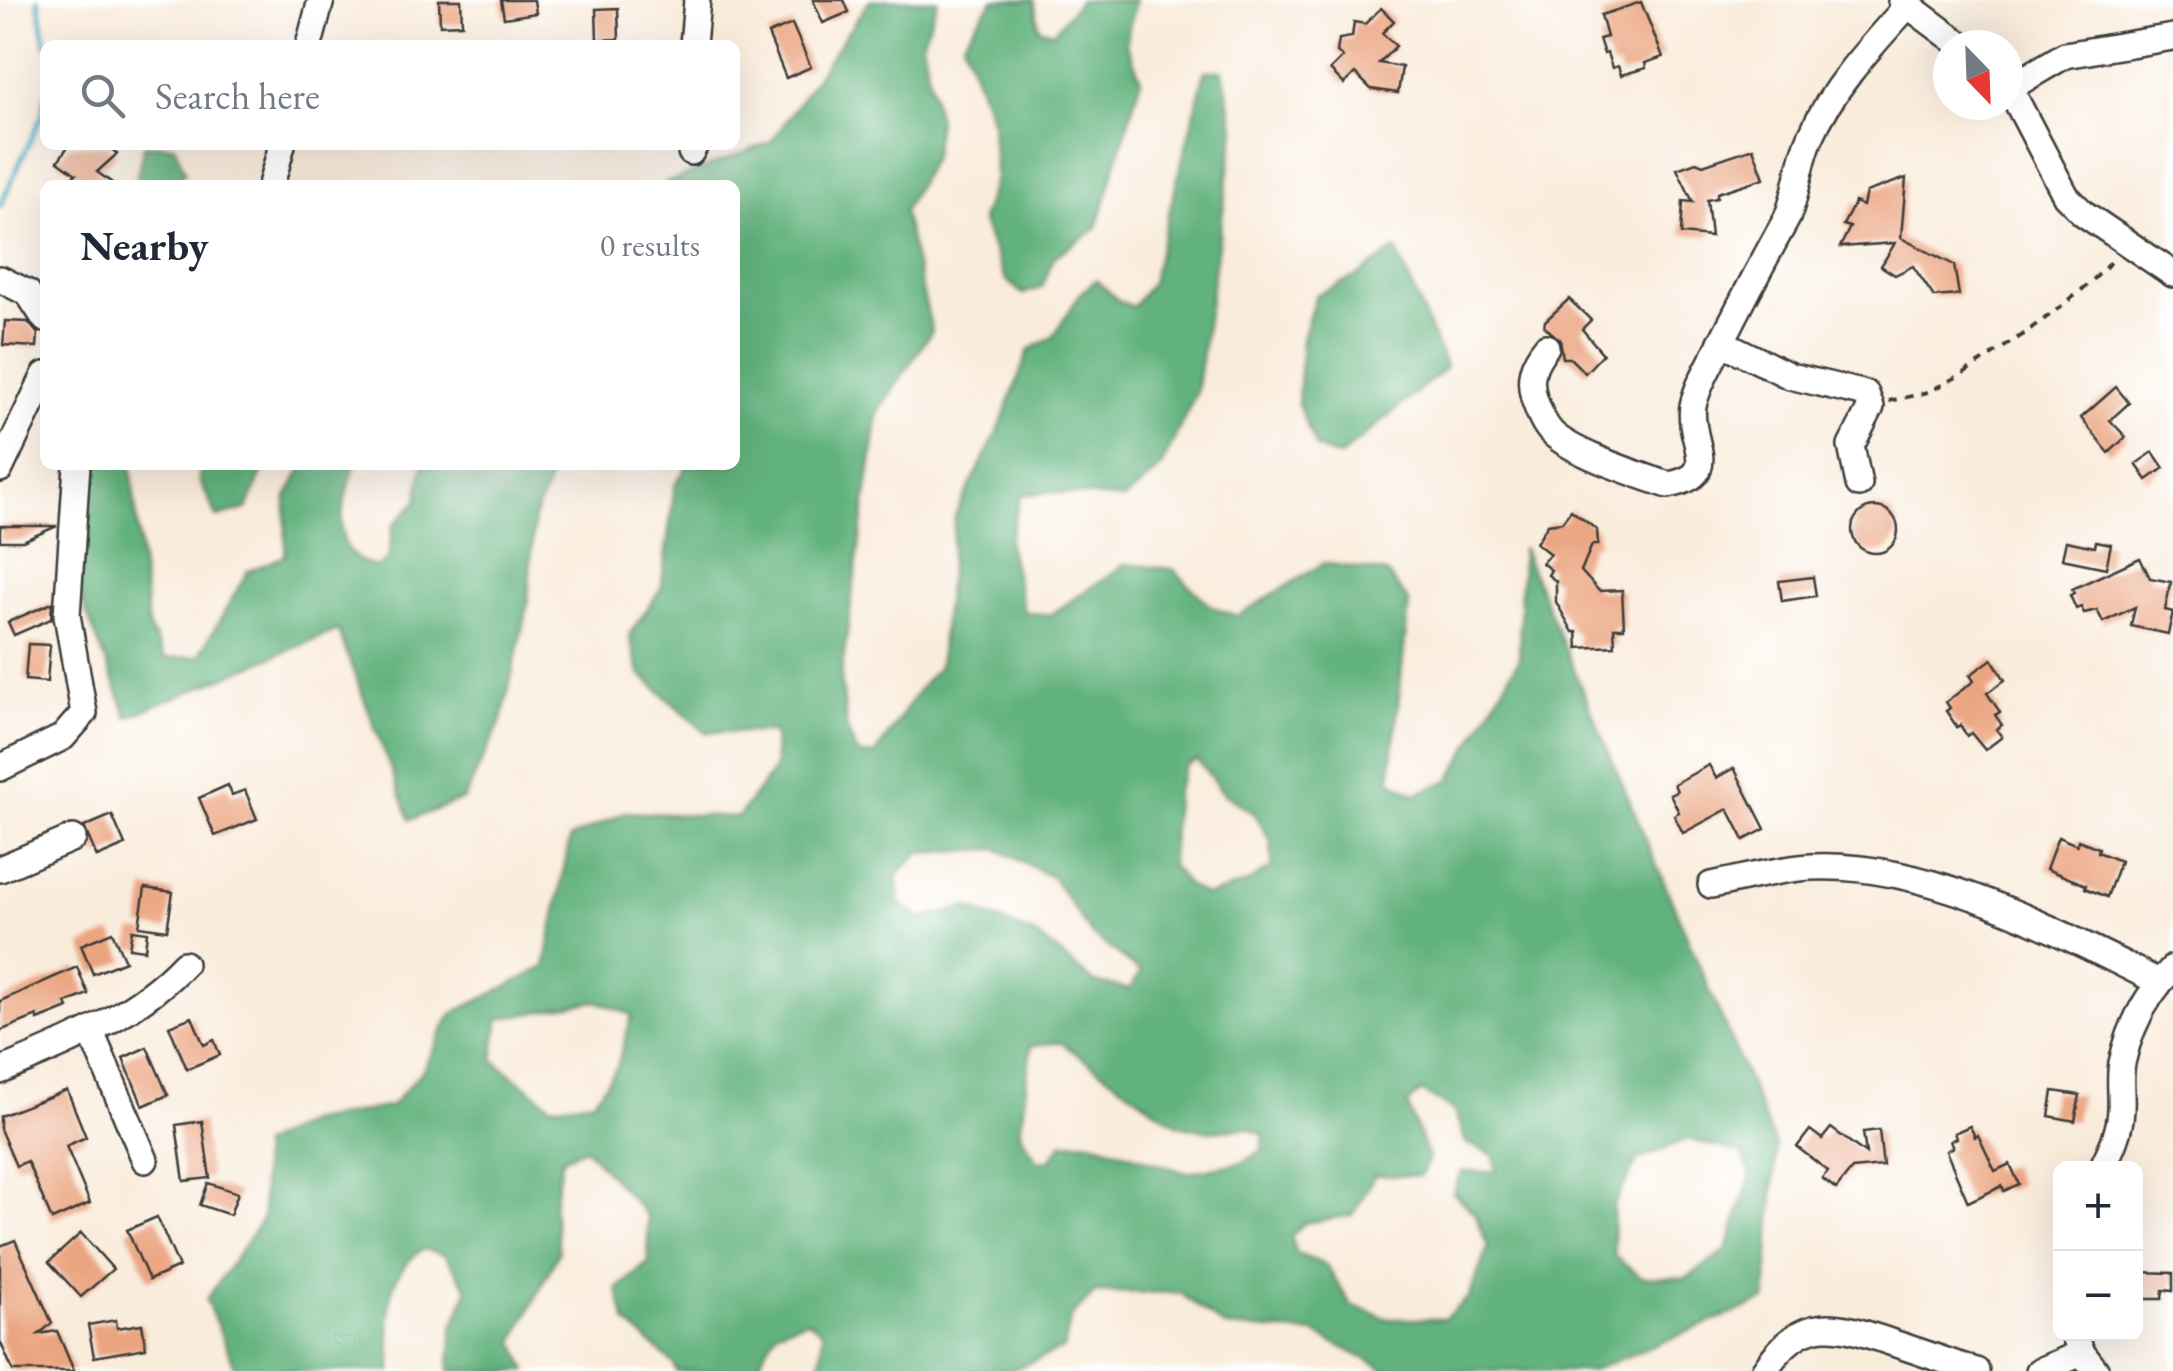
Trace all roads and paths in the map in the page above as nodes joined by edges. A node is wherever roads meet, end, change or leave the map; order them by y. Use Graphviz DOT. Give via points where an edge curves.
graph roads {
  1 [pos="321,0"];
  2 [pos="697,0"];
  3 [pos="1905,2"];
  4 [pos="1941,30"];
  5 [pos="2173,38"];
  6 [pos="310,40"];
  7 [pos="693,40"];
  8 [pos="2023,79"];
  9 [pos="2023,112"];
  10 [pos="281,150"];
  11 [pos="272,180"];
  12 [pos="2122,240"];
  13 [pos="2173,274"];
  14 [pos="0,279"];
  15 [pos="40,312"];
  16 [pos="1721,342"];
  17 [pos="1546,347"];
  18 [pos="40,385"];
  19 [pos="1870,403"];
  20 [pos="0,469"];
  21 [pos="77,470"];
  22 [pos="1859,484"];
  23 [pos="0,768"];
  24 [pos="72,838"];
  25 [pos="0,869"];
  26 [pos="1711,885"];
  27 [pos="184,964"];
  28 [pos="2166,975"];
  29 [pos="92,1032"];
  30 [pos="0,1070"];
  31 [pos="145,1160"];
  32 [pos="2106,1161"];
  33 [pos="2084,1352"];
  34 [pos="1764,1371"];
  35 [pos="1976,1371"];
  36 [pos="2039,1371"];
  1 -- 6 [label="street"];
  2 -- 7 [label="street"];
  3 -- 4 [label="street"];
  3 -- 16 [label="street" via="1816,126 1787,218"];
  5 -- 8 [label="street" via="2064,55"];
  9 -- 12 [label="street" via="2066,196"];
  10 -- 11 [label="street"];
  12 -- 13 [label="street"];
  12 -- 19 [label="path" via="2106,269 2030,328 1928,391"];
  14 -- 15 [label="street" via="28,294"];
  16 -- 17 [label="street" via="1694,406 1697,474 1668,485 1548,430 1531,378"];
  16 -- 19 [label="street" via="1790,376 1866,394"];
  18 -- 20 [label="street"];
  19 -- 22 [label="street" via="1852,446"];
  21 -- 23 [label="street" via="68,614 84,713 63,737"];
  24 -- 25 [label="street"];
  26 -- 28 [label="street" via="1810,868 1887,874 1983,901"];
  27 -- 29 [label="street" via="160,990"];
  28 -- 32 [label="street" via="2133,1027 2122,1066 2121,1114"];
  29 -- 30 [label="street"];
  29 -- 31 [label="street"];
  33 -- 36 [label="street"];
  34 -- 35 [label="street" via="1783,1346 1808,1330 1842,1326"];
}
